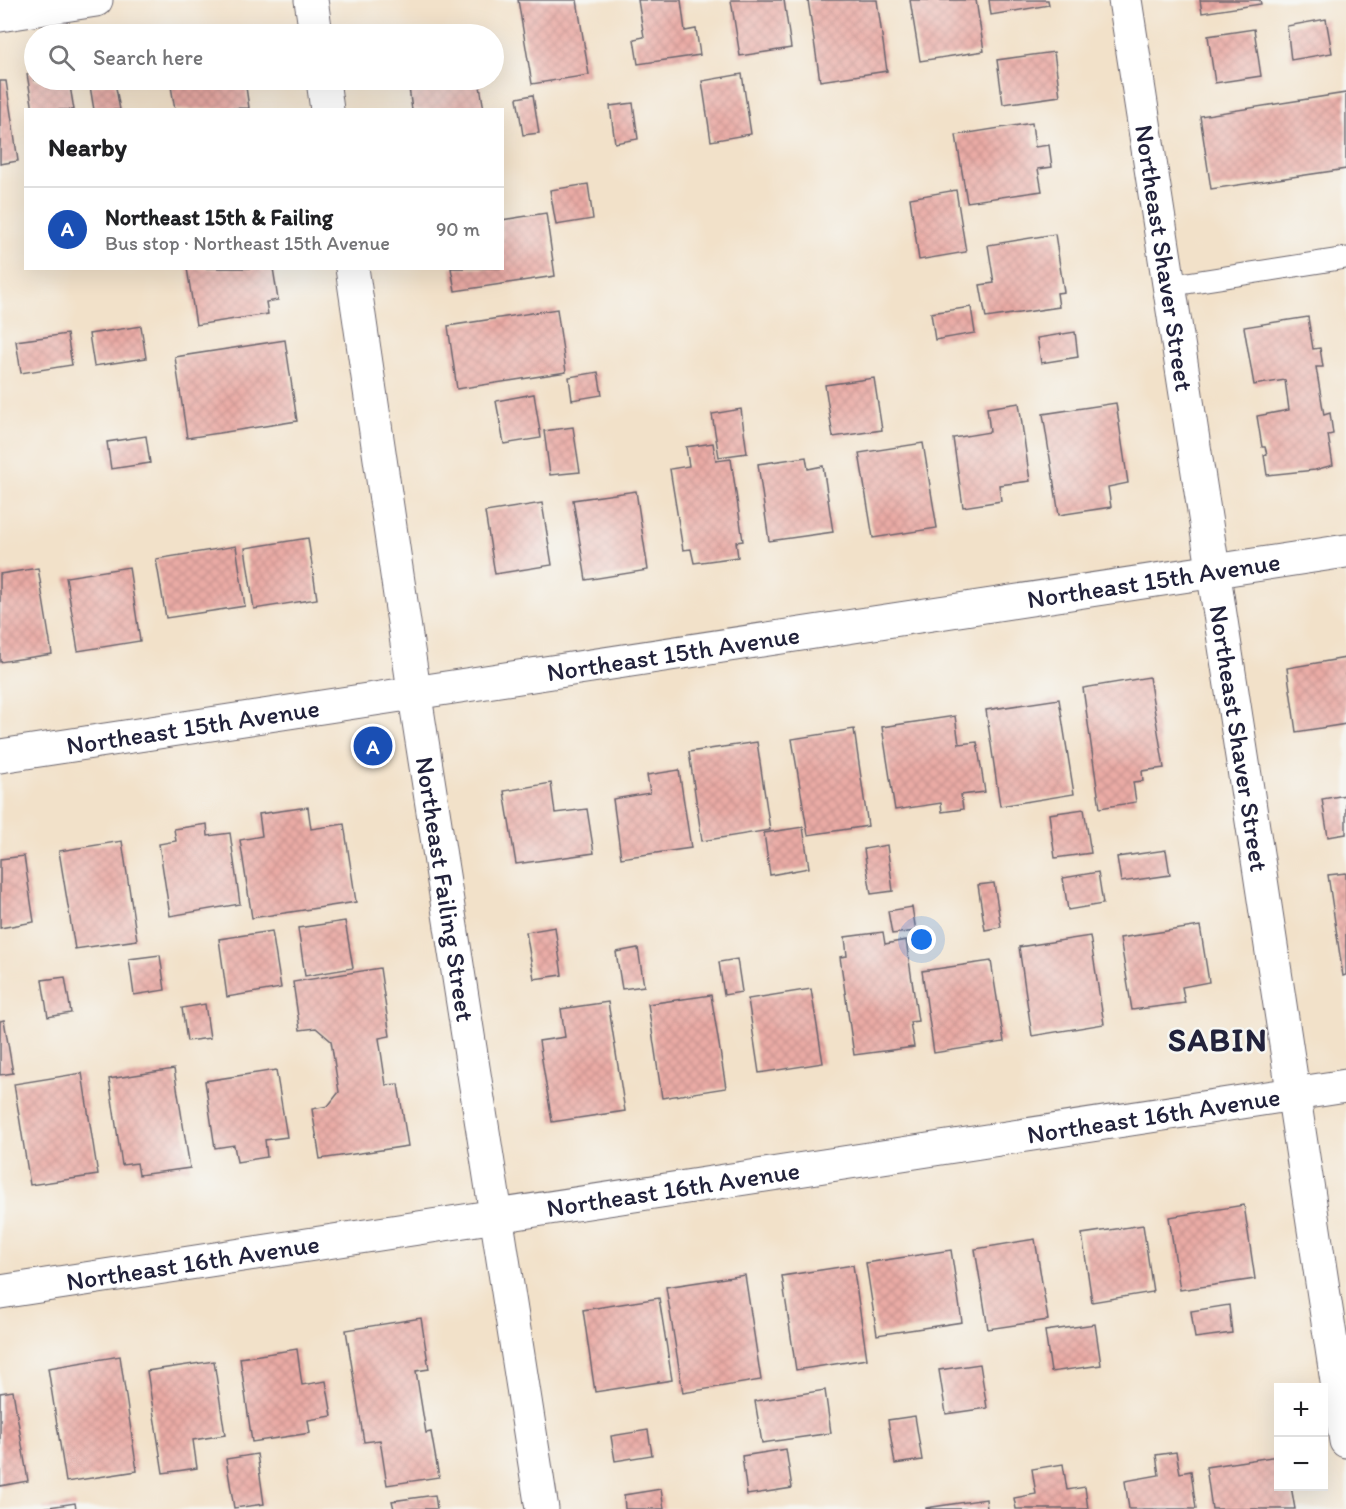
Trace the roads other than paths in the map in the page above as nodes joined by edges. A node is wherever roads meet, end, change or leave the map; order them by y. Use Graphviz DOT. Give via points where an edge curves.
graph roads {
  1 [pos="96,0"];
  2 [pos="311,0"];
  3 [pos="1125,0"];
  4 [pos="0,15"];
  5 [pos="315,24"];
  6 [pos="324,90"];
  7 [pos="327,108"];
  8 [pos="1346,258"];
  9 [pos="352,270"];
  10 [pos="1168,286"];
  11 [pos="1346,551"];
  12 [pos="1211,572"];
  13 [pos="415,694"];
  14 [pos="0,756"];
  15 [pos="1346,1086"];
  16 [pos="1295,1094"];
  17 [pos="496,1215"];
  18 [pos="0,1292"];
  19 [pos="1346,1441"];
  20 [pos="542,1509"];
  1 -- 4 [label="street"];
  2 -- 5 [label="street"];
  3 -- 10 [label="street, Northeast Shaver Street"];
  6 -- 7 [label="street"];
  8 -- 10 [label="lane"];
  9 -- 13 [label="street, Northeast Failing Street"];
  10 -- 12 [label="street, Northeast Shaver Street"];
  11 -- 12 [label="street, Northeast 15th Avenue"];
  12 -- 13 [label="street, Northeast 15th Avenue"];
  12 -- 16 [label="street, Northeast Shaver Street"];
  13 -- 14 [label="street, Northeast 15th Avenue"];
  13 -- 17 [label="street, Northeast Failing Street"];
  15 -- 16 [label="street, Northeast 16th Avenue"];
  16 -- 17 [label="street, Northeast 16th Avenue"];
  16 -- 19 [label="street, Northeast Shaver Street"];
  17 -- 18 [label="street, Northeast 16th Avenue"];
  17 -- 20 [label="street, Northeast Failing Street"];
}
